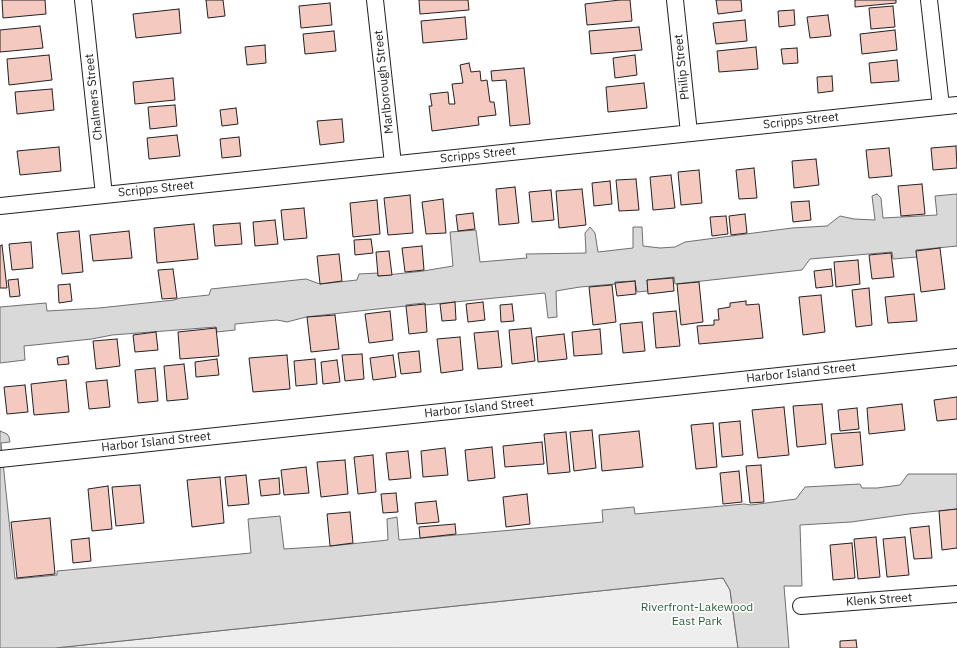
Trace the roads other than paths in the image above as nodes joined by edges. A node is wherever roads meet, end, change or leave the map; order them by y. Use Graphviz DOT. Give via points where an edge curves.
graph roads {
  1 [pos="83,0"];
  2 [pos="376,0"];
  3 [pos="674,0"];
  4 [pos="930,0"];
  5 [pos="957,105"];
  6 [pos="941,106"];
  7 [pos="689,133"];
  8 [pos="393,164"];
  9 [pos="104,195"];
  10 [pos="0,206"];
  11 [pos="957,357"];
  12 [pos="2,458"];
  13 [pos="957,594"];
  14 [pos="801,606"];
  1 -- 9 [label="street, Chalmers Street"];
  2 -- 8 [label="street, Marlborough Street"];
  3 -- 7 [label="street, Philip Street"];
  4 -- 6 [label="street"];
  5 -- 6 [label="street, Scripps Street"];
  6 -- 7 [label="street, Scripps Street"];
  7 -- 8 [label="street, Scripps Street"];
  8 -- 9 [label="street, Scripps Street"];
  9 -- 10 [label="street, Scripps Street"];
  11 -- 12 [label="street, Harbor Island Street"];
  13 -- 14 [label="street, Klenk Street"];
}
